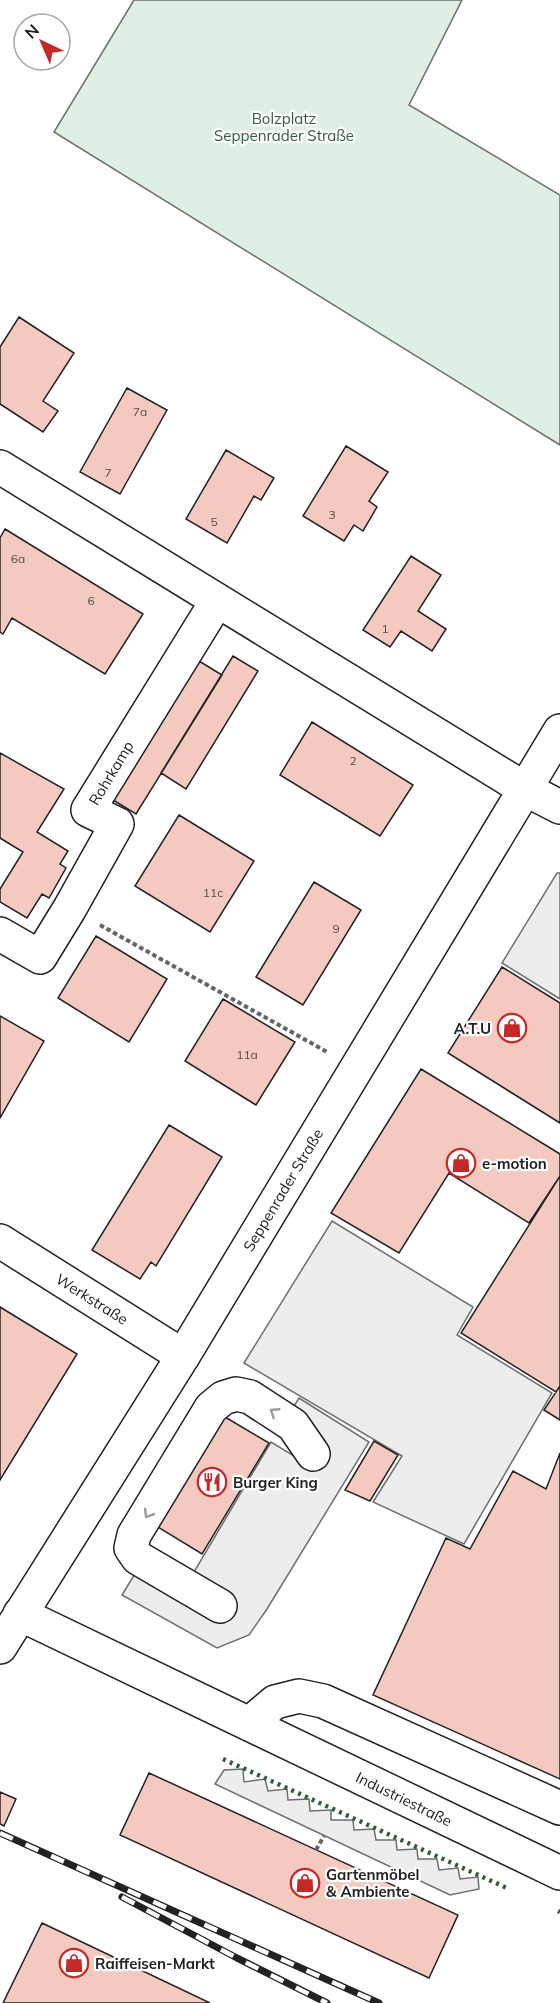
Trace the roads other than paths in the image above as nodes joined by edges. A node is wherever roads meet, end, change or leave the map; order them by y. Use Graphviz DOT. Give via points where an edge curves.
graph roads {
  1 [pos="0,467"];
  2 [pos="217,601"];
  3 [pos="560,731"];
  4 [pos="525,789"];
  5 [pos="560,807"];
  6 [pos="0,934"];
  7 [pos="0,1241"];
  8 [pos="183,1356"];
  9 [pos="313,1454"];
  10 [pos="220,1606"];
  11 [pos="20,1614"];
  12 [pos="0,1647"];
  13 [pos="249,1724"];
  14 [pos="560,1808"];
  15 [pos="560,1873"];
  1 -- 2 [label="street"];
  2 -- 4 [label="street"];
  2 -- 6 [label="street, Rohrkamp" via="88,810 117,824 40,957"];
  3 -- 4 [label="street, Seppenrader Straße"];
  4 -- 5 [label="street"];
  4 -- 8 [label="street, Seppenrader Straße"];
  7 -- 8 [label="street, Werkstraße"];
  8 -- 11 [label="street, Seppenrader Straße"];
  9 -- 10 [label="street, one-way" via="293,1425 250,1397 236,1394 211,1408 134,1536 131,1548 138,1558"];
  11 -- 12 [label="street, Seppenrader Straße"];
  11 -- 13 [label="street, Industriestraße"];
  13 -- 14 [label="street" via="275,1702 299,1696 323,1701"];
  13 -- 15 [label="street, Industriestraße"];
}
